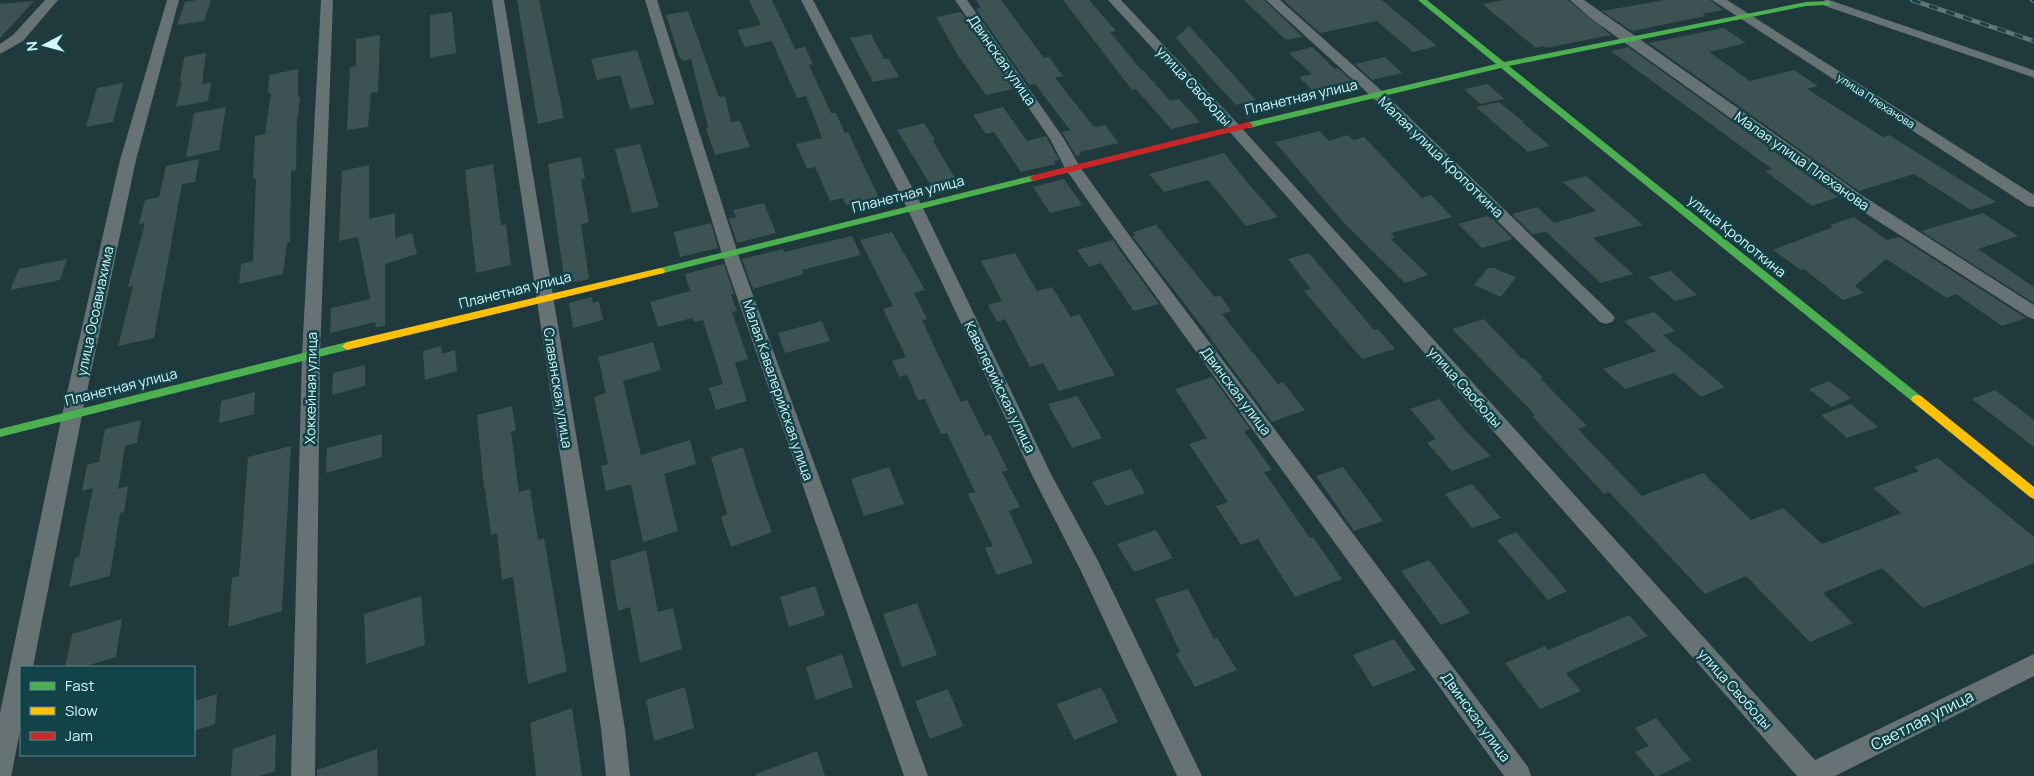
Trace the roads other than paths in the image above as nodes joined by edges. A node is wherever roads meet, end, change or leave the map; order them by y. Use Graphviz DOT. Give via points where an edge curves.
graph roads {
  1 [pos="52,0"];
  2 [pos="174,0"];
  3 [pos="327,0"];
  4 [pos="498,0"];
  5 [pos="650,0"];
  6 [pos="807,0"];
  7 [pos="961,0"];
  8 [pos="1114,0"];
  9 [pos="1272,0"];
  10 [pos="1422,0"];
  11 [pos="1576,0"];
  12 [pos="1718,0"];
  13 [pos="1827,3"];
  14 [pos="1745,17"];
  15 [pos="1632,40"];
  16 [pos="0,50"];
  17 [pos="1502,65"];
  18 [pos="2034,74"];
  19 [pos="1377,94"];
  20 [pos="1234,128"];
  21 [pos="1072,168"];
  22 [pos="2034,202"];
  23 [pos="914,208"];
  24 [pos="730,254"];
  25 [pos="544,298"];
  26 [pos="2034,313"];
  27 [pos="1606,318"];
  28 [pos="311,355"];
  29 [pos="72,415"];
  30 [pos="0,434"];
  31 [pos="2034,494"];
  32 [pos="2034,664"];
  33 [pos="21,666"];
  34 [pos="20,673"];
  35 [pos="0,772"];
  36 [pos="304,776"];
  37 [pos="618,776"];
  38 [pos="916,776"];
  39 [pos="1190,776"];
  40 [pos="1519,776"];
  41 [pos="1811,776"];
  1 -- 16 [label="street" via="18,38"];
  2 -- 29 [label="street, улица Осоавиахима" via="128,160"];
  3 -- 28 [label="street, Хоккейная улица"];
  4 -- 25 [label="street, Славянская улица"];
  5 -- 24 [label="street, Малая Кавалерийская улица"];
  6 -- 23 [label="street, Кавалерийская улица"];
  7 -- 21 [label="street, Двинская улица" via="1056,139"];
  8 -- 20 [label="street, улица Свободы"];
  9 -- 19 [label="street, Малая улица Кропоткина"];
  10 -- 17 [label="street, улица Кропоткина"];
  11 -- 15 [label="street, Малая улица Плеханова"];
  12 -- 14 [label="street, улица Плеханова"];
  13 -- 14 [label="street, Планетная улица" via="1806,4"];
  13 -- 18 [label="lane"];
  14 -- 15 [label="street, Планетная улица"];
  14 -- 22 [label="street, улица Плеханова"];
  15 -- 17 [label="street, Планетная улица"];
  15 -- 26 [label="street, Малая улица Плеханова" via="1854,198"];
  17 -- 19 [label="street, Планетная улица"];
  17 -- 31 [label="street, улица Кропоткина"];
  19 -- 20 [label="street, Планетная улица"];
  19 -- 27 [label="street, Малая улица Кропоткина"];
  20 -- 21 [label="street, Планетная улица"];
  20 -- 41 [label="street, улица Свободы"];
  21 -- 23 [label="street, Планетная улица"];
  21 -- 40 [label="street, Двинская улица"];
  23 -- 24 [label="street, Планетная улица"];
  23 -- 39 [label="street, Кавалерийская улица"];
  24 -- 25 [label="street, Планетная улица"];
  24 -- 38 [label="street, Малая Кавалерийская улица"];
  25 -- 28 [label="street, Планетная улица"];
  25 -- 37 [label="street, Славянская улица"];
  28 -- 29 [label="street, Планетная улица"];
  28 -- 36 [label="street, Хоккейная улица"];
  29 -- 30 [label="street, Планетная улица"];
  29 -- 33 [label="street, улица Осоавиахима"];
  32 -- 41 [label="street, Светлая улица"];
  34 -- 35 [label="street, улица Осоавиахима"];
}
